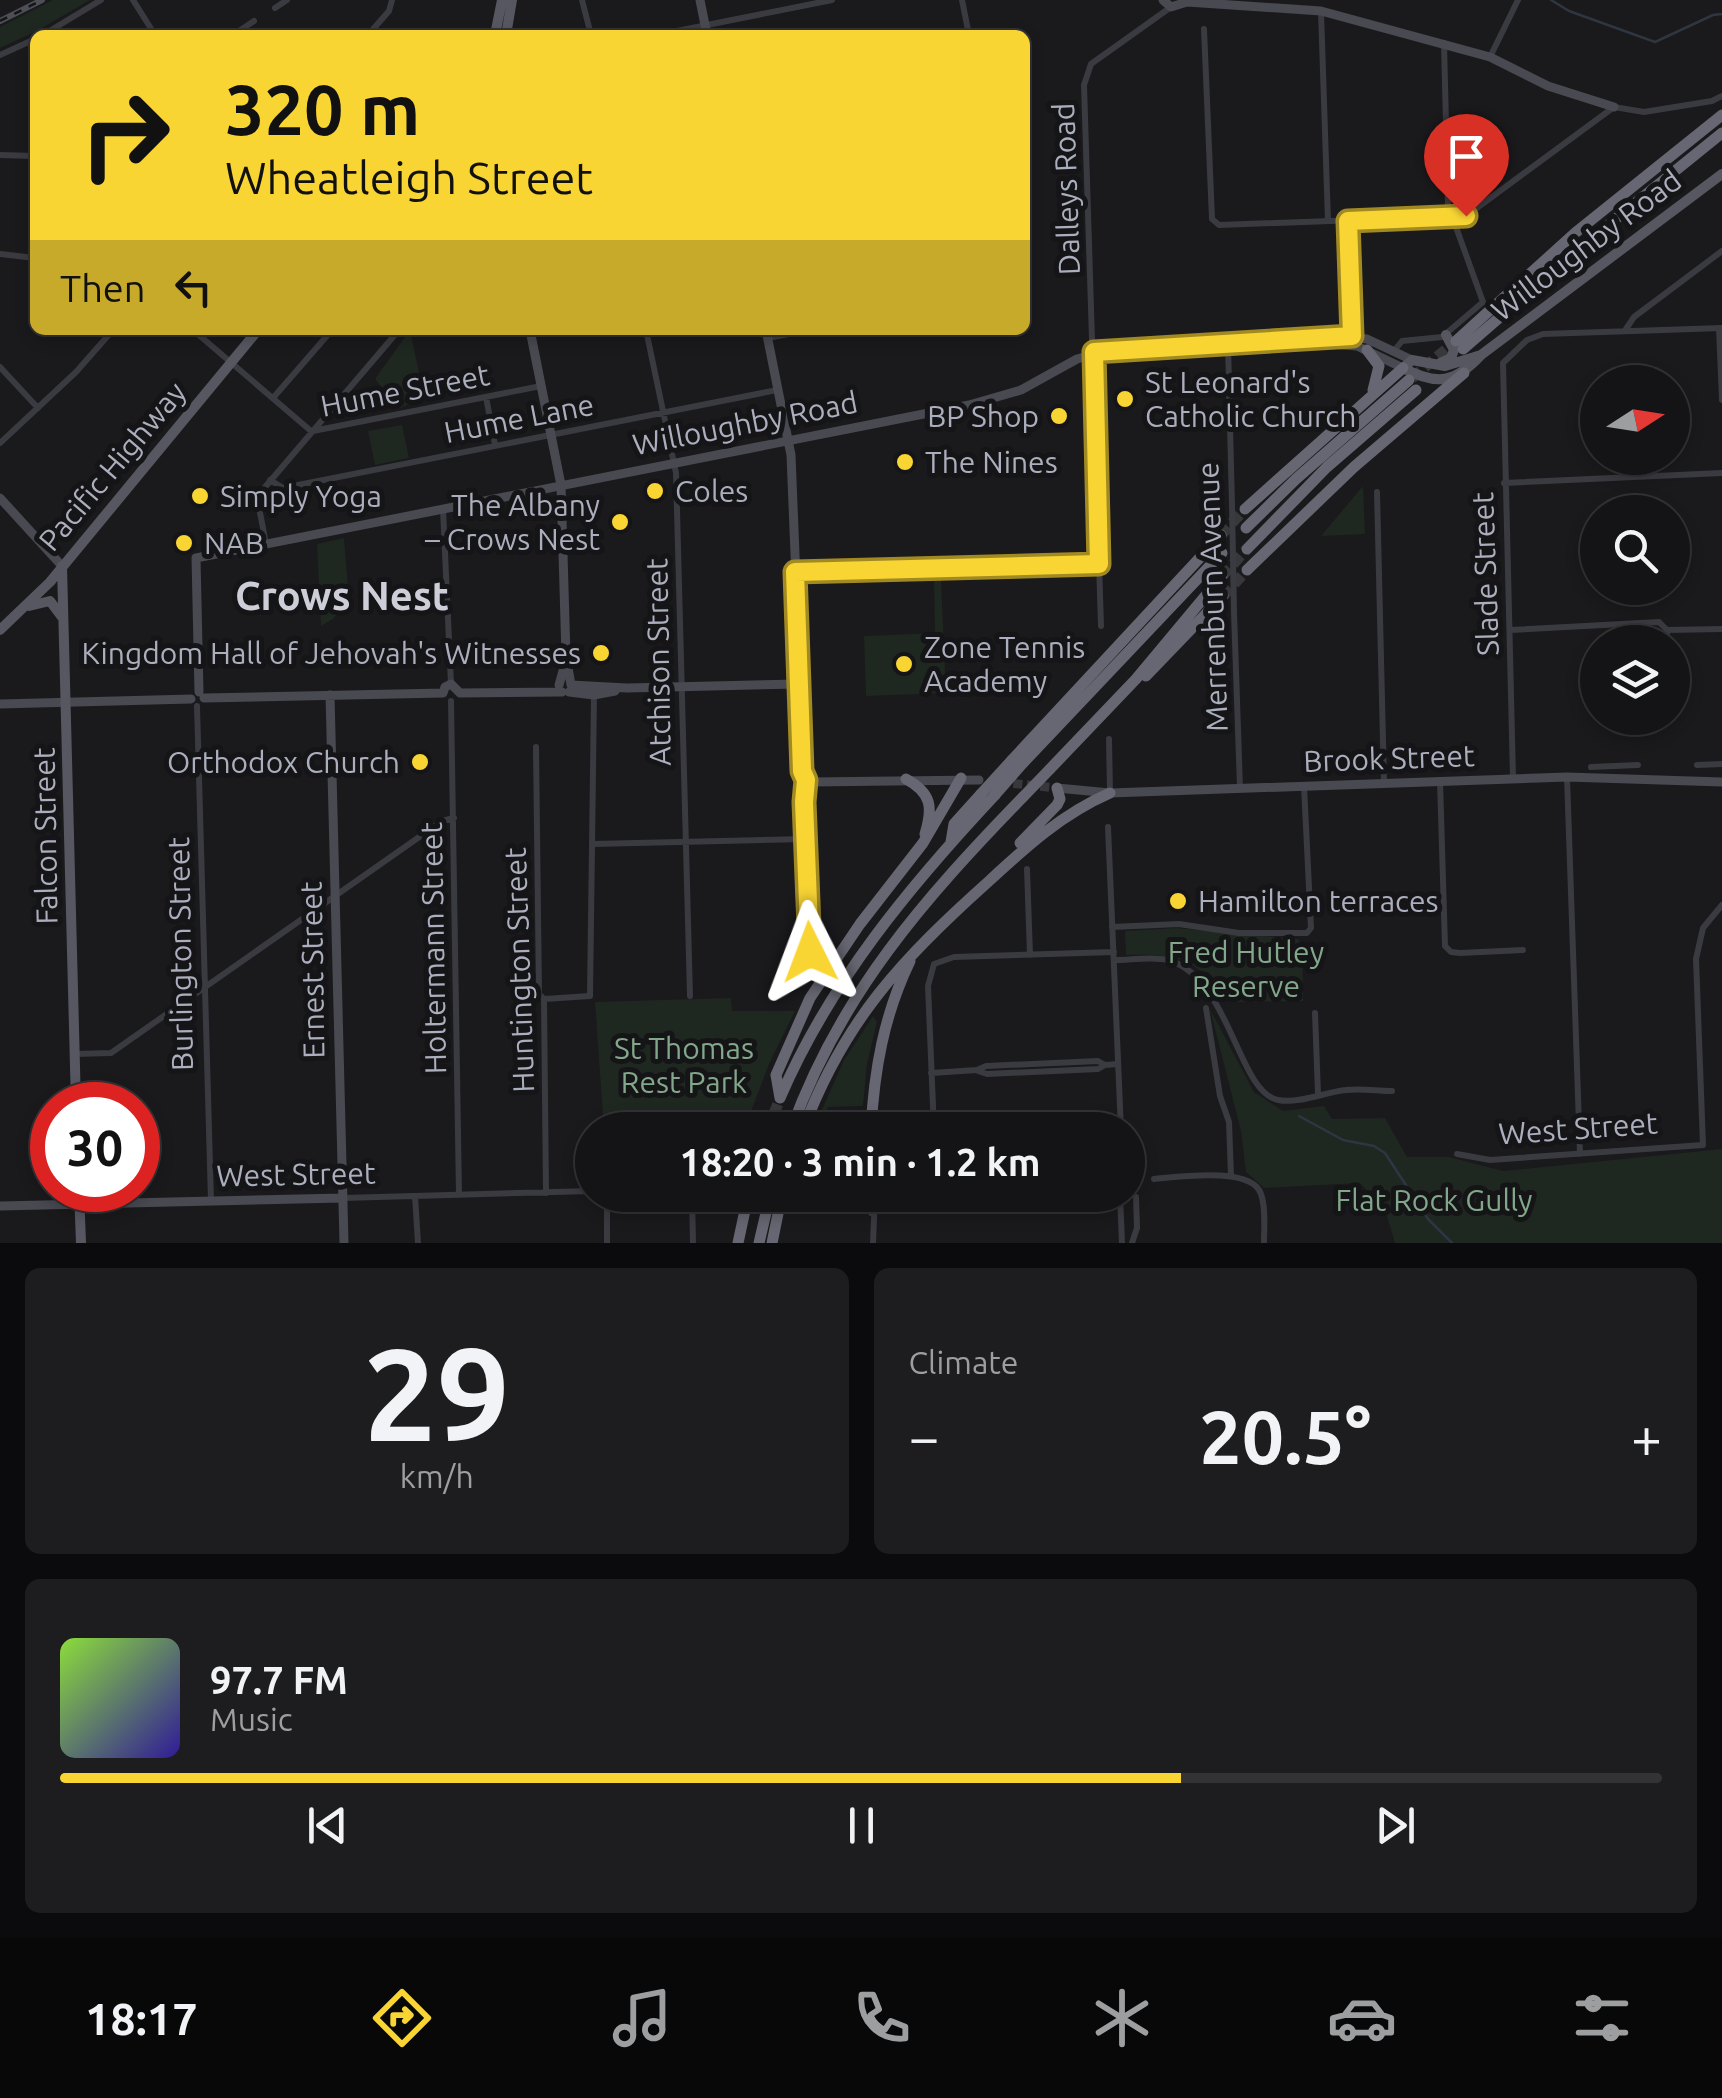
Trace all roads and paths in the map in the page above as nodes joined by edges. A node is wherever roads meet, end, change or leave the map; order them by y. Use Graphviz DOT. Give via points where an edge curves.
graph roads {
  1 [pos="101,0"];
  2 [pos="133,0"];
  3 [pos="287,0"];
  4 [pos="392,0"];
  5 [pos="502,0"];
  6 [pos="512,0"];
  7 [pos="582,0"];
  8 [pos="700,0"];
  9 [pos="832,0"];
  10 [pos="962,0"];
  11 [pos="1518,0"];
  12 [pos="1213,2"];
  13 [pos="1167,4"];
  14 [pos="275,8"];
  15 [pos="1321,10"];
  16 [pos="254,21"];
  17 [pos="1204,29"];
  18 [pos="51,30"];
  19 [pos="152,30"];
  20 [pos="240,30"];
  21 [pos="372,30"];
  22 [pos="496,30"];
  23 [pos="507,30"];
  24 [pos="590,30"];
  25 [pos="706,30"];
  26 [pos="967,30"];
  27 [pos="30,40"];
  28 [pos="1444,42"];
  29 [pos="0,54"];
  30 [pos="1490,56"];
  31 [pos="1722,96"];
  32 [pos="1614,106"];
  33 [pos="1722,116"];
  34 [pos="1722,133"];
  35 [pos="0,156"];
  36 [pos="30,156"];
  37 [pos="1722,174"];
  38 [pos="1452,217"];
  39 [pos="1328,220"];
  40 [pos="1348,221"];
  41 [pos="1722,251"];
  42 [pos="0,254"];
  43 [pos="30,257"];
  44 [pos="1721,328"];
  45 [pos="1625,330"];
  46 [pos="108,335"];
  47 [pos="199,335"];
  48 [pos="254,335"];
  49 [pos="328,335"];
  50 [pos="395,335"];
  51 [pos="531,335"];
  52 [pos="647,335"];
  53 [pos="767,335"];
  54 [pos="1352,341"];
  55 [pos="1455,342"];
  56 [pos="1228,344"];
  57 [pos="1367,350"];
  58 [pos="1394,351"];
  59 [pos="1094,352"];
  60 [pos="1481,355"];
  61 [pos="231,362"];
  62 [pos="1408,364"];
  63 [pos="1435,366"];
  64 [pos="0,368"];
  65 [pos="1464,372"];
  66 [pos="541,386"];
  67 [pos="778,390"];
  68 [pos="1371,394"];
  69 [pos="486,397"];
  70 [pos="273,398"];
  71 [pos="1722,400"];
  72 [pos="38,408"];
  73 [pos="662,412"];
  74 [pos="312,432"];
  75 [pos="551,435"];
  76 [pos="788,440"];
  77 [pos="0,443"];
  78 [pos="494,445"];
  79 [pos="674,463"];
  80 [pos="1722,474"];
  81 [pos="270,480"];
  82 [pos="1504,483"];
  83 [pos="561,485"];
  84 [pos="1377,492"];
  85 [pos="0,498"];
  86 [pos="443,508"];
  87 [pos="1245,509"];
  88 [pos="1246,528"];
  89 [pos="1220,535"];
  90 [pos="266,544"];
  91 [pos="1247,548"];
  92 [pos="1222,554"];
  93 [pos="196,560"];
  94 [pos="1099,564"];
  95 [pos="62,566"];
  96 [pos="1247,570"];
  97 [pos="795,572"];
  98 [pos="1222,576"];
  99 [pos="1223,596"];
  100 [pos="23,608"];
  101 [pos="65,624"];
  102 [pos="1603,625"];
  103 [pos="1662,625"];
  104 [pos="1100,626"];
  105 [pos="1580,626"];
  106 [pos="1722,629"];
  107 [pos="0,630"];
  108 [pos="1510,630"];
  109 [pos="1690,630"];
  110 [pos="1136,679"];
  111 [pos="452,684"];
  112 [pos="799,684"];
  113 [pos="565,687"];
  114 [pos="682,687"];
  115 [pos="627,688"];
  116 [pos="460,693"];
  117 [pos="330,695"];
  118 [pos="594,695"];
  119 [pos="447,697"];
  120 [pos="198,699"];
  121 [pos="67,702"];
  122 [pos="0,704"];
  123 [pos="1109,740"];
  124 [pos="536,747"];
  125 [pos="1017,762"];
  126 [pos="1722,764"];
  127 [pos="1638,765"];
  128 [pos="1697,765"];
  129 [pos="1618,766"];
  130 [pos="1592,767"];
  131 [pos="1567,777"];
  132 [pos="961,778"];
  133 [pos="1513,778"];
  134 [pos="1617,778"];
  135 [pos="906,779"];
  136 [pos="806,780"];
  137 [pos="979,780"];
  138 [pos="1440,781"];
  139 [pos="1722,782"];
  140 [pos="1384,784"];
  141 [pos="1304,786"];
  142 [pos="1058,788"];
  143 [pos="1240,788"];
  144 [pos="1110,792"];
  145 [pos="454,818"];
  146 [pos="1108,827"];
  147 [pos="805,838"];
  148 [pos="685,842"];
  149 [pos="951,842"];
  150 [pos="923,843"];
  151 [pos="594,844"];
  152 [pos="1003,867"];
  153 [pos="1027,869"];
  154 [pos="335,896"];
  155 [pos="1722,905"];
  156 [pos="1112,926"];
  157 [pos="928,938"];
  158 [pos="1524,950"];
  159 [pos="810,952"];
  160 [pos="1030,955"];
  161 [pos="1114,956"];
  162 [pos="205,986"];
  163 [pos="690,996"];
  164 [pos="544,999"];
  165 [pos="1206,1008"];
  166 [pos="1315,1013"];
  167 [pos="75,1054"];
  168 [pos="1118,1064"];
  169 [pos="932,1073"];
  170 [pos="76,1082"];
  171 [pos="1392,1090"];
  172 [pos="1318,1094"];
  173 [pos="798,1112"];
  174 [pos="811,1112"];
  175 [pos="873,1112"];
  176 [pos="933,1112"];
  177 [pos="1120,1112"];
  178 [pos="1457,1154"];
  179 [pos="1580,1154"];
  180 [pos="1231,1176"];
  181 [pos="1154,1179"];
  182 [pos="575,1192"];
  183 [pos="546,1193"];
  184 [pos="459,1195"];
  185 [pos="415,1196"];
  186 [pos="342,1198"];
  187 [pos="211,1201"];
  188 [pos="160,1202"];
  189 [pos="30,1205"];
  190 [pos="0,1206"];
  191 [pos="80,1212"];
  192 [pos="606,1212"];
  193 [pos="692,1212"];
  194 [pos="744,1212"];
  195 [pos="872,1212"];
  196 [pos="1121,1212"];
  197 [pos="1136,1212"];
  198 [pos="81,1243"];
  199 [pos="344,1243"];
  200 [pos="418,1243"];
  201 [pos="607,1243"];
  202 [pos="693,1243"];
  203 [pos="738,1243"];
  204 [pos="760,1243"];
  205 [pos="772,1243"];
  206 [pos="873,1243"];
  207 [pos="1122,1243"];
  208 [pos="1132,1243"];
  209 [pos="1264,1243"];
  1 -- 18 [label="street"];
  2 -- 19 [label="street"];
  3 -- 14 [label="street"];
  4 -- 21 [label="street"];
  5 -- 22 [label="main road"];
  6 -- 23 [label="main road"];
  7 -- 24 [label="street"];
  8 -- 25 [label="street"];
  9 -- 25 [label="street"];
  10 -- 26 [label="street"];
  11 -- 30 [label="street"];
  12 -- 13 [label="street"];
  12 -- 15 [label="street"];
  13 -- 59 [label="street, Dalleys Road" via="1086,71"];
  15 -- 28 [label="street"];
  15 -- 39 [label="street"];
  16 -- 20 [label="street"];
  17 -- 39 [label="street" via="1212,219 1219,225"];
  27 -- 29 [label="street"];
  28 -- 30 [label="street"];
  28 -- 38 [label="street"];
  30 -- 32 [label="street" via="1548,86"];
  31 -- 32 [label="street" via="1644,112"];
  32 -- 38 [label="street" via="1466,216"];
  33 -- 55 [label="highway"];
  34 -- 55 [label="highway"];
  35 -- 36 [label="street"];
  37 -- 60 [label="main road, Willoughby Road"];
  38 -- 40 [label="street"];
  38 -- 55 [label="street" via="1483,302"];
  39 -- 40 [label="street"];
  40 -- 54 [label="street"];
  41 -- 45 [label="street"];
  42 -- 43 [label="street"];
  44 -- 45 [label="street"];
  44 -- 71 [label="street"];
  45 -- 82 [label="street, Slade Street" via="1534,336 1511,353 1502,368"];
  46 -- 72 [label="street"];
  47 -- 61 [label="street, Hume Street"];
  48 -- 61 [label="main road, Pacific Highway"];
  49 -- 70 [label="street"];
  50 -- 74 [label="street"];
  51 -- 66 [label="street"];
  52 -- 73 [label="street, Atchison Street"];
  53 -- 67 [label="street"];
  54 -- 56 [label="street, Willoughby Road"];
  54 -- 57 [label="street, Willoughby Road"];
  54 -- 58 [label="street, Willoughby Road"];
  55 -- 58 [label="street" via="1402,341"];
  55 -- 63 [label="main road" via="1454,352"];
  56 -- 59 [label="street, Willoughby Road"];
  56 -- 143 [label="street, Merrenburn Avenue, bridge"];
  57 -- 62 [label="street, Willoughby Road"];
  57 -- 68 [label="highway" via="1379,369"];
  58 -- 62 [label="street, Willoughby Road"];
  59 -- 76 [label="street, Willoughby Road" via="1012,393"];
  59 -- 94 [label="street"];
  60 -- 63 [label="main road, Willoughby Road"];
  60 -- 65 [label="main road, Willoughby Road"];
  61 -- 70 [label="street, Hume Street"];
  61 -- 95 [label="main road, Pacific Highway"];
  62 -- 63 [label="main road, Willoughby Road"];
  62 -- 65 [label="main road, Willoughby Road" via="1435,379"];
  62 -- 68 [label="highway"];
  64 -- 72 [label="street"];
  65 -- 96 [label="highway"];
  66 -- 69 [label="street, Hume Street"];
  66 -- 75 [label="street"];
  67 -- 73 [label="street, Hume Lane"];
  67 -- 76 [label="street"];
  68 -- 87 [label="highway"];
  69 -- 74 [label="street, Hume Street"];
  69 -- 78 [label="street"];
  70 -- 74 [label="street, Hume Street"];
  72 -- 77 [label="street"];
  73 -- 75 [label="street, Hume Lane"];
  73 -- 79 [label="street, Atchison Street"];
  74 -- 81 [label="street"];
  75 -- 78 [label="street, Hume Lane"];
  75 -- 83 [label="street"];
  76 -- 79 [label="street, Willoughby Road"];
  76 -- 97 [label="street"];
  78 -- 81 [label="street, Hume Lane" via="283,488"];
  79 -- 83 [label="street, Willoughby Road"];
  79 -- 114 [label="street, Atchison Street"];
  80 -- 82 [label="street"];
  81 -- 90 [label="street" via="258,499"];
  82 -- 108 [label="street, Slade Street"];
  83 -- 86 [label="street, Willoughby Road"];
  83 -- 113 [label="street"];
  84 -- 140 [label="street"];
  85 -- 95 [label="street"];
  86 -- 90 [label="street, Willoughby Road"];
  86 -- 111 [label="street"];
  88 -- 91 [label="highway" via="1413,385"];
  89 -- 125 [label="highway"];
  90 -- 93 [label="street, Willoughby Road"];
  92 -- 125 [label="highway"];
  93 -- 120 [label="street, Burlington Street"];
  94 -- 97 [label="street"];
  94 -- 104 [label="street"];
  95 -- 100 [label="main road, Pacific Highway"];
  95 -- 101 [label="main road, Falcon Street"];
  97 -- 112 [label="street"];
  98 -- 110 [label="highway"];
  99 -- 110 [label="highway" via="1147,676"];
  100 -- 101 [label="main road" via="50,601"];
  100 -- 107 [label="main road, Pacific Highway"];
  101 -- 121 [label="main road, Falcon Street"];
  102 -- 103 [label="street"];
  105 -- 108 [label="street"];
  106 -- 109 [label="street"];
  108 -- 133 [label="street, Slade Street"];
  110 -- 173 [label="highway, bridge" via="922,905 870,972"];
  111 -- 116 [label="street"];
  111 -- 119 [label="street" via="445,687"];
  112 -- 114 [label="street"];
  112 -- 136 [label="street"];
  113 -- 115 [label="street"];
  113 -- 116 [label="street"];
  113 -- 118 [label="street"];
  114 -- 115 [label="street"];
  114 -- 148 [label="street, Atchison Street"];
  115 -- 118 [label="street"];
  116 -- 119 [label="street"];
  117 -- 119 [label="street"];
  117 -- 120 [label="street"];
  117 -- 154 [label="street, Ernest Street"];
  118 -- 151 [label="street"];
  119 -- 145 [label="street, Holtermann Street"];
  120 -- 121 [label="street"];
  120 -- 162 [label="street, Burlington Street"];
  121 -- 122 [label="street"];
  121 -- 167 [label="main road, Falcon Street"];
  123 -- 144 [label="street"];
  124 -- 164 [label="street, Huntington Street"];
  125 -- 149 [label="highway, bridge"];
  125 -- 149 [label="highway, bridge" via="954,824"];
  126 -- 128 [label="street"];
  127 -- 129 [label="street"];
  129 -- 130 [label="street"];
  129 -- 134 [label="street"];
  131 -- 133 [label="street, Brook Street"];
  131 -- 134 [label="street, Brook Street"];
  131 -- 179 [label="street"];
  132 -- 135 [label="street"];
  132 -- 137 [label="street"];
  132 -- 150 [label="highway"];
  133 -- 138 [label="street, Brook Street"];
  134 -- 139 [label="street, Brook Street"];
  135 -- 136 [label="street"];
  135 -- 150 [label="highway" via="930,801"];
  136 -- 147 [label="street"];
  138 -- 140 [label="street, Brook Street"];
  138 -- 158 [label="street" via="1447,949"];
  140 -- 141 [label="street, Brook Street"];
  141 -- 143 [label="street, Brook Street"];
  141 -- 156 [label="street" via="1310,928 1300,934"];
  142 -- 144 [label="street, Brook Street"];
  142 -- 152 [label="highway" via="1055,808"];
  143 -- 144 [label="street, Brook Street"];
  144 -- 152 [label="highway" via="1062,816"];
  145 -- 154 [label="street"];
  145 -- 184 [label="street, Holtermann Street"];
  146 -- 156 [label="street"];
  147 -- 148 [label="street"];
  147 -- 159 [label="street"];
  148 -- 151 [label="street"];
  148 -- 163 [label="street, Atchison Street"];
  149 -- 150 [label="highway" via="842,981 780,1098 776,1075 810,998"];
  151 -- 164 [label="street" via="590,996"];
  152 -- 157 [label="highway"];
  153 -- 160 [label="street"];
  154 -- 162 [label="street"];
  154 -- 186 [label="street, Ernest Street"];
  155 -- 179 [label="street, West Street" via="1703,928 1696,959 1703,1144"];
  156 -- 161 [label="street"];
  157 -- 174 [label="highway" via="874,995"];
  157 -- 175 [label="highway" via="911,960 887,1018"];
  160 -- 161 [label="street"];
  160 -- 169 [label="street" via="934,964 928,978"];
  161 -- 168 [label="street"];
  161 -- 172 [label="street" via="1183,966 1220,1006 1265,1095 1279,1100"];
  162 -- 167 [label="street" via="112,1053"];
  162 -- 187 [label="street, Burlington Street"];
  164 -- 183 [label="street, Huntington Street"];
  165 -- 180 [label="street" via="1229,1122"];
  166 -- 172 [label="street"];
  167 -- 170 [label="main road, Falcon Street"];
  168 -- 169 [label="street"];
  168 -- 177 [label="street"];
  169 -- 176 [label="street"];
  171 -- 172 [label="street"];
  178 -- 179 [label="street, West Street" via="1490,1160"];
  180 -- 181 [label="street"];
  180 -- 209 [label="street" via="1248,1179 1261,1194"];
  182 -- 183 [label="street, West Street"];
  183 -- 184 [label="street, West Street"];
  184 -- 185 [label="street, West Street"];
  185 -- 186 [label="street, West Street"];
  185 -- 200 [label="street"];
  186 -- 187 [label="street, West Street"];
  186 -- 199 [label="street, Ernest Street"];
  187 -- 188 [label="street, West Street"];
  189 -- 190 [label="street, West Street"];
  191 -- 198 [label="main road"];
  192 -- 201 [label="street"];
  193 -- 202 [label="street"];
  194 -- 203 [label="highway"];
  195 -- 206 [label="street"];
  196 -- 207 [label="street"];
  197 -- 208 [label="street"];
  204 -- 205 [label="highway" via="775,1199"];
}
